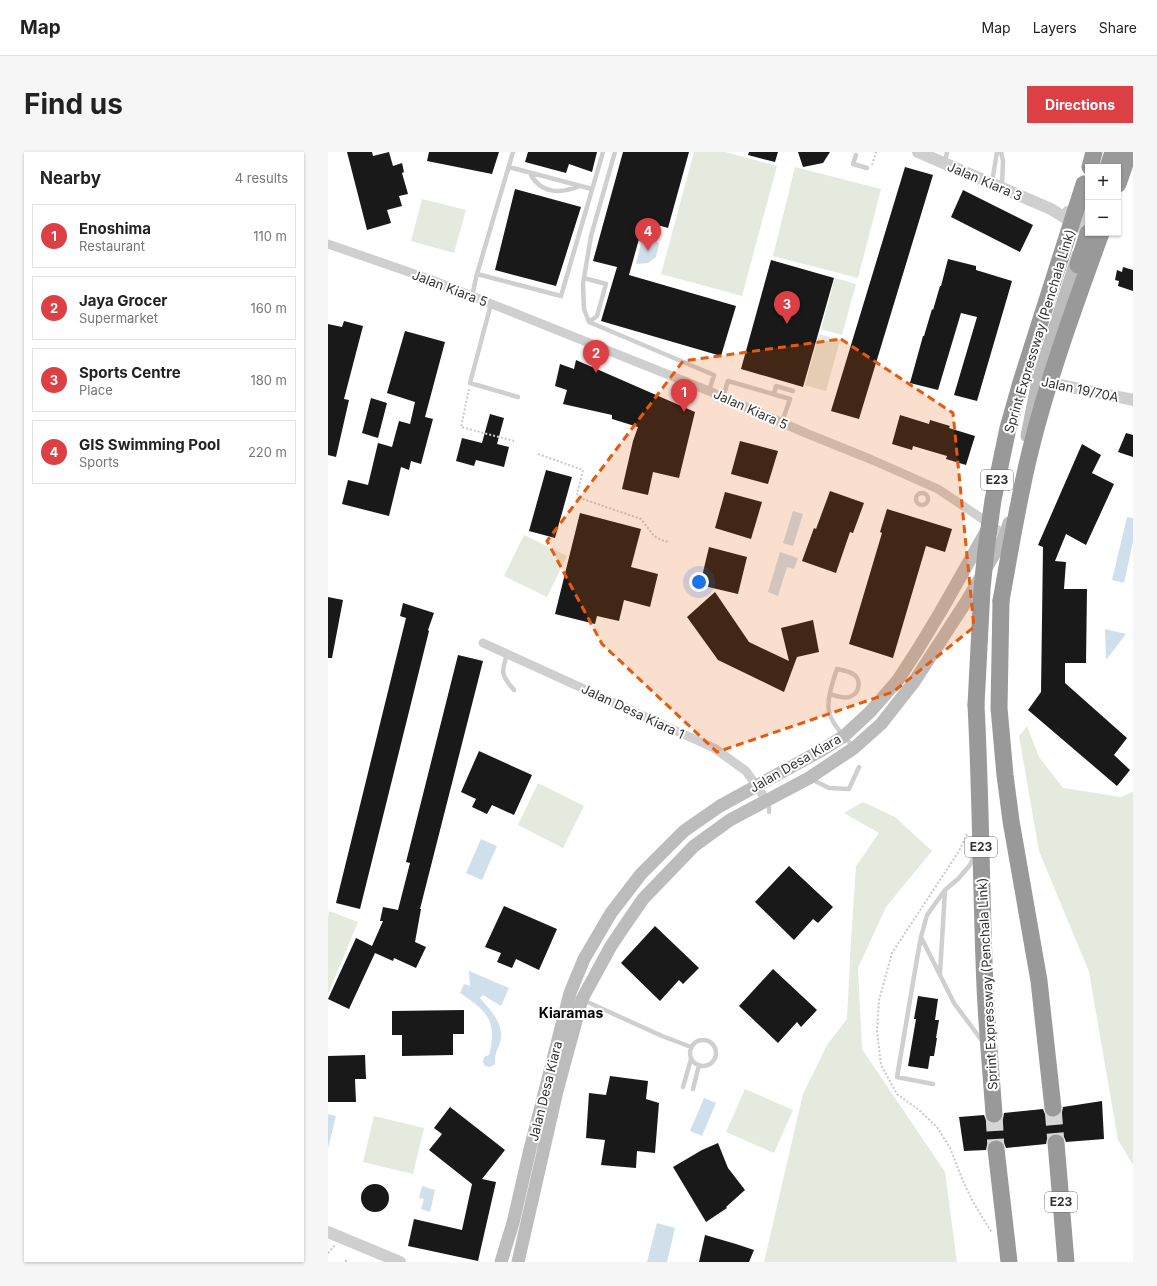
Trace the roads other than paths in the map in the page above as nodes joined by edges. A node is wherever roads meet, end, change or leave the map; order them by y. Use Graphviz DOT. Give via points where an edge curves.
graph roads {
  1 [pos="513,152"];
  2 [pos="603,152"];
  3 [pos="615,152"];
  4 [pos="918,152"];
  5 [pos="997,152"];
  6 [pos="1001,152"];
  7 [pos="1094,152"];
  8 [pos="856,155"];
  9 [pos="1113,156"];
  10 [pos="942,158"];
  11 [pos="1133,163"];
  12 [pos="1091,164"];
  13 [pos="1102,164"];
  14 [pos="509,167"];
  15 [pos="869,168"];
  16 [pos="530,173"];
  17 [pos="1085,181"];
  18 [pos="580,186"];
  19 [pos="997,186"];
  20 [pos="592,189"];
  21 [pos="1085,224"];
  22 [pos="1085,231"];
  23 [pos="1085,232"];
  24 [pos="328,244"];
  25 [pos="477,274"];
  26 [pos="584,278"];
  27 [pos="472,296"];
  28 [pos="491,304"];
  29 [pos="589,322"];
  30 [pos="1032,379"];
  31 [pos="709,391"];
  32 [pos="793,391"];
  33 [pos="774,394"];
  34 [pos="518,397"];
  35 [pos="723,397"];
  36 [pos="1133,400"];
  37 [pos="782,422"];
  38 [pos="990,524"];
  39 [pos="1005,536"];
  40 [pos="483,643"];
  41 [pos="507,654"];
  42 [pos="514,690"];
  43 [pos="830,694"];
  44 [pos="844,736"];
  45 [pos="854,748"];
  46 [pos="859,767"];
  47 [pos="809,778"];
  48 [pos="757,785"];
  49 [pos="768,806"];
  50 [pos="980,843"];
  51 [pos="945,890"];
  52 [pos="921,937"];
  53 [pos="940,975"];
  54 [pos="570,993"];
  55 [pos="582,999"];
  56 [pos="691,1047"];
  57 [pos="990,1052"];
  58 [pos="692,1059"];
  59 [pos="699,1065"];
  60 [pos="933,1084"];
  61 [pos="683,1087"];
  62 [pos="693,1089"];
  63 [pos="1053,1108"];
  64 [pos="994,1114"];
  65 [pos="1056,1143"];
  66 [pos="996,1150"];
  67 [pos="328,1232"];
  68 [pos="400,1262"];
  69 [pos="501,1262"];
  70 [pos="518,1262"];
  71 [pos="1009,1262"];
  72 [pos="1066,1262"];
  1 -- 14 [label="lane"];
  2 -- 20 [label="lane"];
  3 -- 26 [label="lane" via="591,236"];
  4 -- 10 [label="street, Jalan Kiara 3"];
  5 -- 19 [label="lane"];
  6 -- 19 [label="lane" via="1003,161"];
  7 -- 12 [label="highway"];
  8 -- 15 [label="lane" via="853,164"];
  9 -- 11 [label="lane"];
  9 -- 13 [label="main road"];
  10 -- 19 [label="street, Jalan Kiara 3"];
  14 -- 16 [label="lane"];
  14 -- 25 [label="lane"];
  16 -- 18 [label="lane"];
  16 -- 18 [label="lane" via="533,181 549,190 570,190"];
  17 -- 50 [label="highway, Sprint Expressway (Penchala Link) / E23, bridge" via="1021,382 1008,428 993,500 982,589 976,705"];
  18 -- 20 [label="lane"];
  19 -- 21 [label="street, Jalan Kiara 3"];
  20 -- 25 [label="lane" via="561,296"];
  22 -- 30 [label="main road, Jalan Desa Kiara"];
  23 -- 63 [label="highway, E23, bridge" via="1020,461 1004,556 1001,601 1000,708 1011,821 1039,981"];
  24 -- 27 [label="street, Jalan Kiara 5"];
  25 -- 27 [label="lane"];
  26 -- 29 [label="lane" via="584,309"];
  26 -- 29 [label="lane" via="606,284 597,316"];
  27 -- 28 [label="street, Jalan Kiara 5"];
  28 -- 31 [label="street, Jalan Kiara 5"];
  28 -- 34 [label="lane" via="470,383"];
  29 -- 31 [label="lane" via="714,375"];
  30 -- 36 [label="street, Jalan 19/70A"];
  30 -- 38 [label="main road, Jalan Desa Kiara"];
  30 -- 39 [label="main road, Jalan Desa Kiara" via="1023,456"];
  31 -- 35 [label="street, Jalan Kiara 5"];
  32 -- 33 [label="lane" via="776,386"];
  33 -- 35 [label="lane" via="728,381"];
  33 -- 37 [label="lane" via="790,399"];
  35 -- 37 [label="street, Jalan Kiara 5"];
  37 -- 38 [label="street, Jalan Kiara 5" via="926,489 938,490"];
  38 -- 39 [label="street, Jalan Kiara 5"];
  38 -- 44 [label="main road, Jalan Desa Kiara" via="898,680 870,712"];
  39 -- 45 [label="main road, Jalan Desa Kiara" via="914,682 881,724"];
  40 -- 41 [label="street, Jalan Desa Kiara 1"];
  41 -- 42 [label="lane" via="502,668 504,678"];
  41 -- 48 [label="street, Jalan Desa Kiara 1" via="714,748 746,771"];
  43 -- 43 [label="lane" via="837,669 856,676 859,684 853,695 845,698"];
  43 -- 44 [label="lane" via="830,715"];
  44 -- 45 [label="lane"];
  44 -- 48 [label="main road, Jalan Desa Kiara"];
  45 -- 47 [label="main road, Jalan Desa Kiara"];
  46 -- 47 [label="lane" via="849,789 829,788"];
  47 -- 49 [label="main road, Jalan Desa Kiara"];
  48 -- 49 [label="street, Jalan Desa Kiara 1"];
  48 -- 54 [label="main road, Jalan Desa Kiara" via="684,831 641,874 611,913 584,959"];
  49 -- 55 [label="main road, Jalan Desa Kiara" via="730,820 694,846 643,899 611,946"];
  50 -- 51 [label="lane" via="970,865"];
  50 -- 57 [label="highway, Sprint Expressway (Penchala Link) / E23"];
  51 -- 52 [label="lane" via="928,915"];
  51 -- 53 [label="lane"];
  52 -- 53 [label="lane"];
  52 -- 60 [label="lane" via="897,1077"];
  53 -- 57 [label="lane" via="954,1003"];
  54 -- 55 [label="lane"];
  54 -- 69 [label="main road, Jalan Desa Kiara"];
  55 -- 56 [label="lane"];
  55 -- 70 [label="main road, Jalan Desa Kiara" via="557,1091"];
  56 -- 58 [label="lane"];
  56 -- 59 [label="lane" via="697,1041 705,1040 715,1048 714,1060 707,1065"];
  57 -- 64 [label="highway, Sprint Expressway (Penchala Link) / E23"];
  58 -- 59 [label="lane"];
  58 -- 61 [label="lane"];
  59 -- 62 [label="lane"];
  65 -- 72 [label="highway, E23"];
  66 -- 71 [label="highway"];
  67 -- 68 [label="street"];
}
